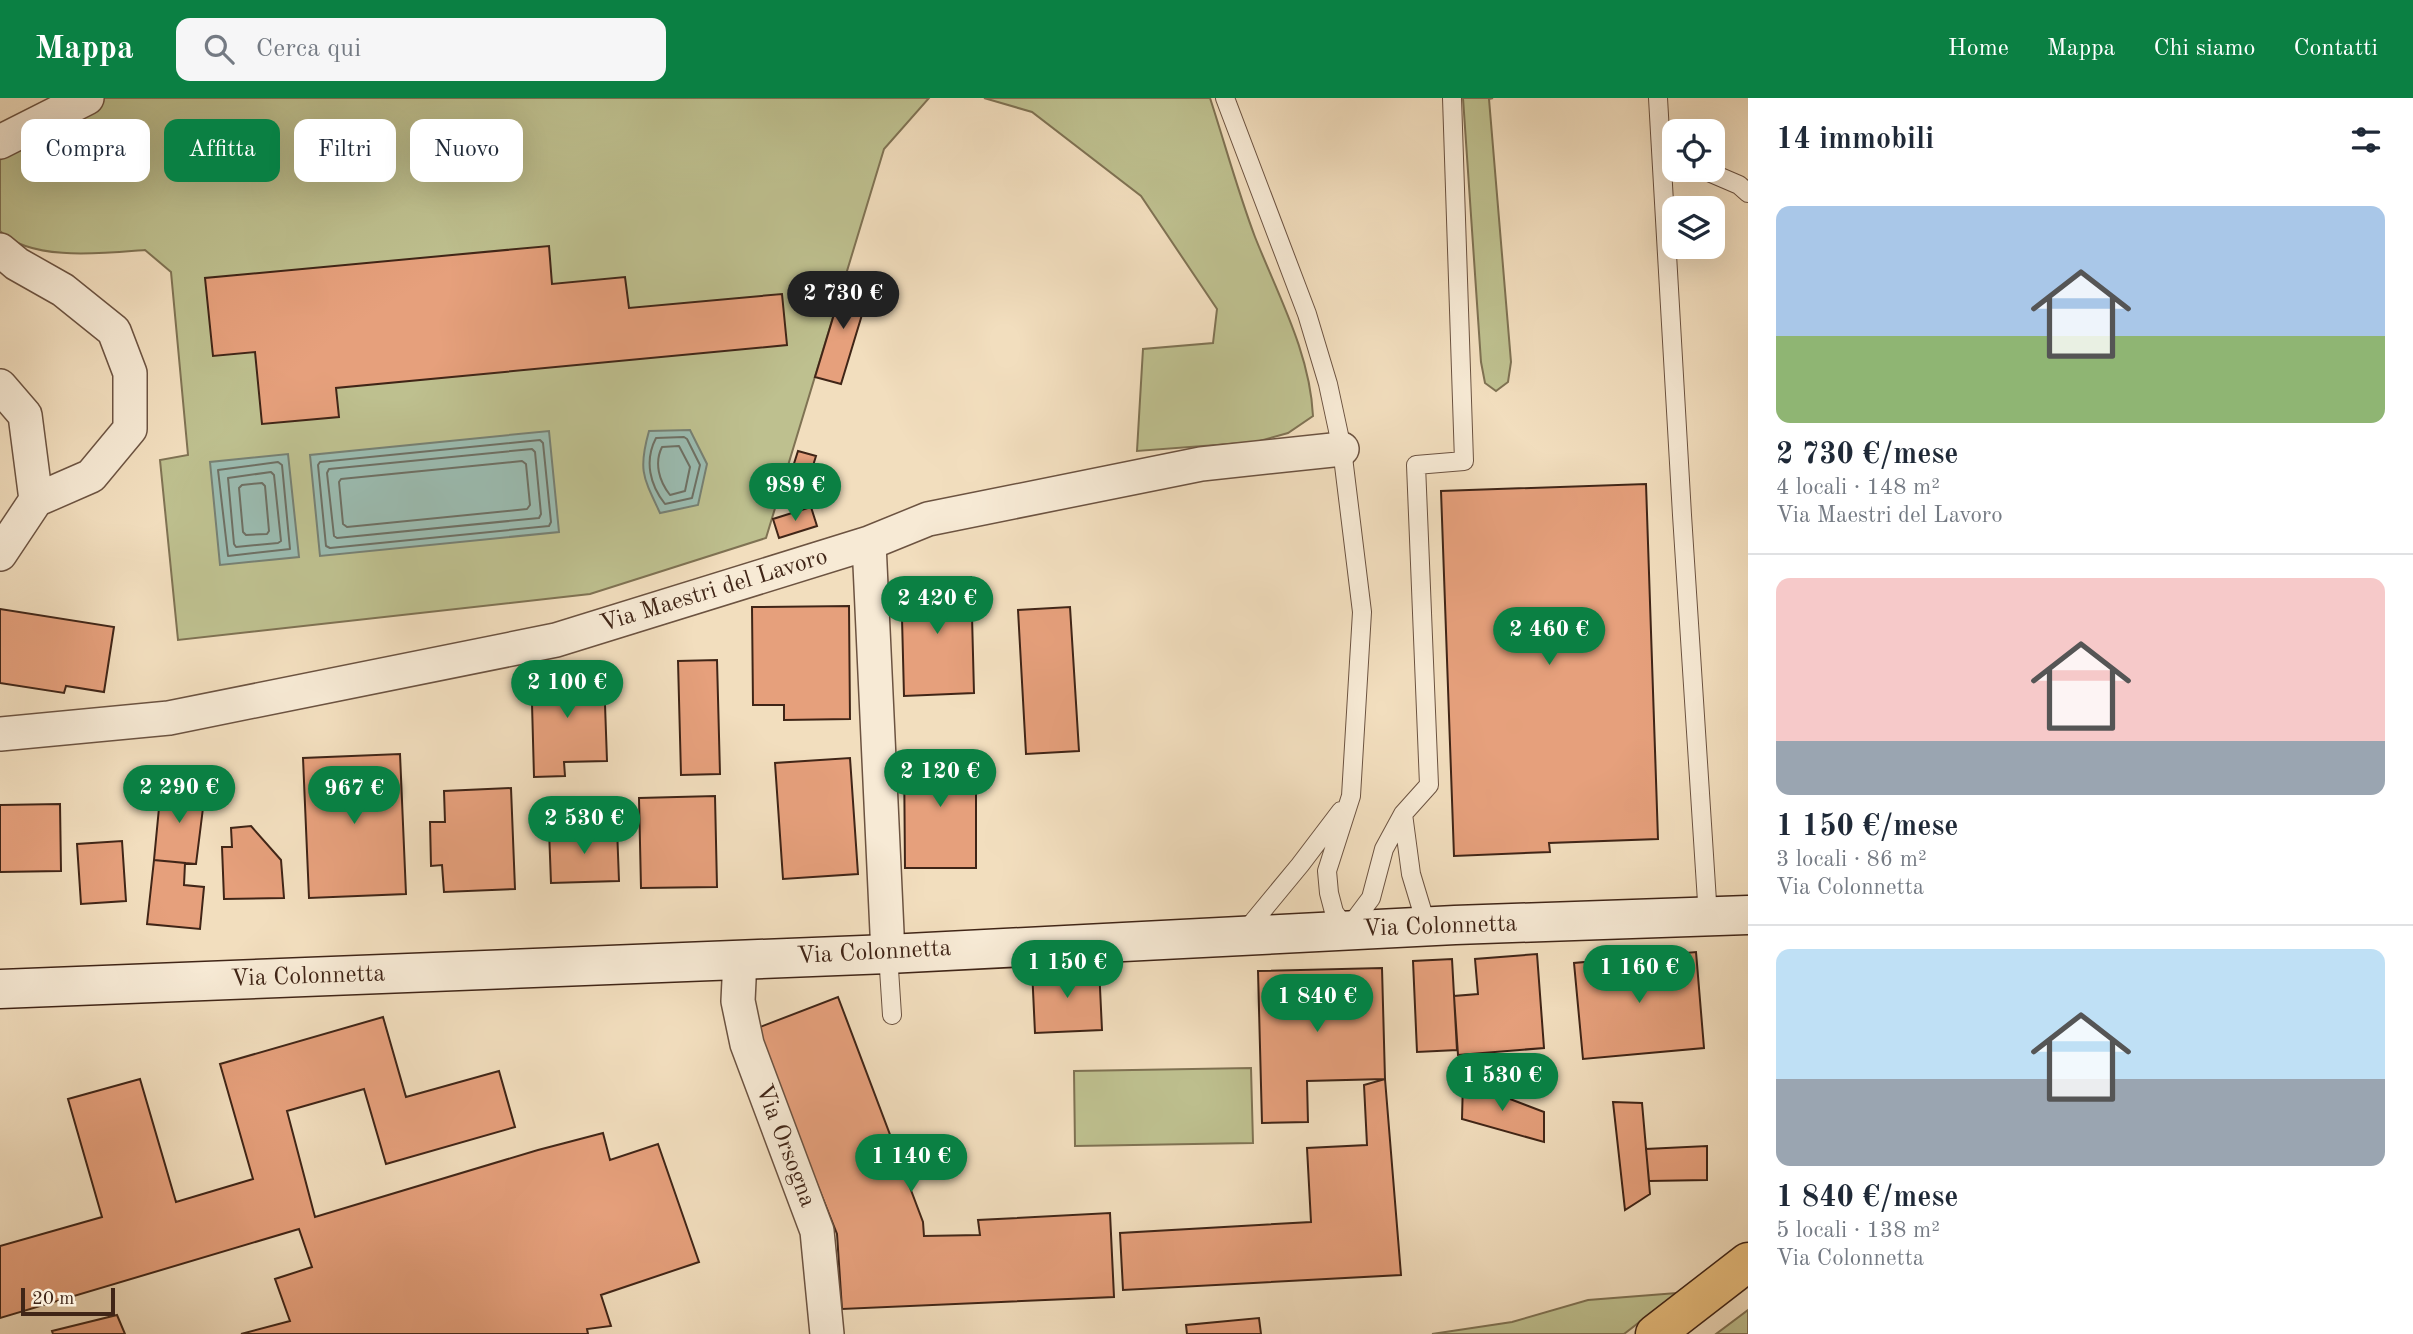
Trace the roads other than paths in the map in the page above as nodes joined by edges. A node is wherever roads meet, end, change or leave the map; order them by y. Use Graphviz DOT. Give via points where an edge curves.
graph roads {
  1 [pos="87,98"];
  2 [pos="1225,98"];
  3 [pos="1452,98"];
  4 [pos="1658,98"];
  5 [pos="1662,122"];
  6 [pos="0,142"];
  7 [pos="1725,179"];
  8 [pos="1670,182"];
  9 [pos="1748,193"];
  10 [pos="0,250"];
  11 [pos="0,386"];
  12 [pos="1342,449"];
  13 [pos="36,500"];
  14 [pos="869,543"];
  15 [pos="0,554"];
  16 [pos="0,734"];
  17 [pos="1351,796"];
  18 [pos="1404,814"];
  19 [pos="1748,915"];
  20 [pos="1708,918"];
  21 [pos="1427,927"];
  22 [pos="1348,930"];
  23 [pos="1243,935"];
  24 [pos="888,954"];
  25 [pos="740,959"];
  26 [pos="0,989"];
  27 [pos="892,1015"];
  28 [pos="1748,1262"];
  29 [pos="827,1334"];
  30 [pos="1655,1334"];
  1 -- 6 [label="street"];
  2 -- 12 [label="lane" via="1307,314"];
  3 -- 18 [label="lane" via="1464,461 1416,465 1429,785"];
  4 -- 5 [label="lane"];
  7 -- 9 [label="lane"];
  8 -- 20 [label="lane" via="1682,516"];
  10 -- 13 [label="street" via="63,290 114,331 130,373 130,429 91,476"];
  11 -- 13 [label="street" via="25,415"];
  12 -- 14 [label="street, Via Maestri del Lavoro" via="1200,464 928,519"];
  12 -- 17 [label="lane" via="1362,612"];
  13 -- 15 [label="street"];
  14 -- 16 [label="street, Via Maestri del Lavoro" via="556,640 169,718"];
  14 -- 24 [label="street"];
  17 -- 22 [label="lane" via="1327,872 1335,912"];
  17 -- 23 [label="lane"];
  18 -- 21 [label="lane" via="1411,874"];
  18 -- 22 [label="lane" via="1384,849 1371,898"];
  19 -- 20 [label="main road, Via Colonnetta"];
  20 -- 21 [label="main road, Via Colonnetta"];
  21 -- 22 [label="main road, Via Colonnetta"];
  22 -- 23 [label="main road, Via Colonnetta"];
  23 -- 24 [label="main road, Via Colonnetta"];
  24 -- 25 [label="main road, Via Colonnetta"];
  24 -- 27 [label="lane"];
  25 -- 26 [label="main road, Via Colonnetta"];
  25 -- 29 [label="street, Via Orsogna" via="738,1001 747,1044 817,1231"];
  28 -- 30 [label="highway"];
}
